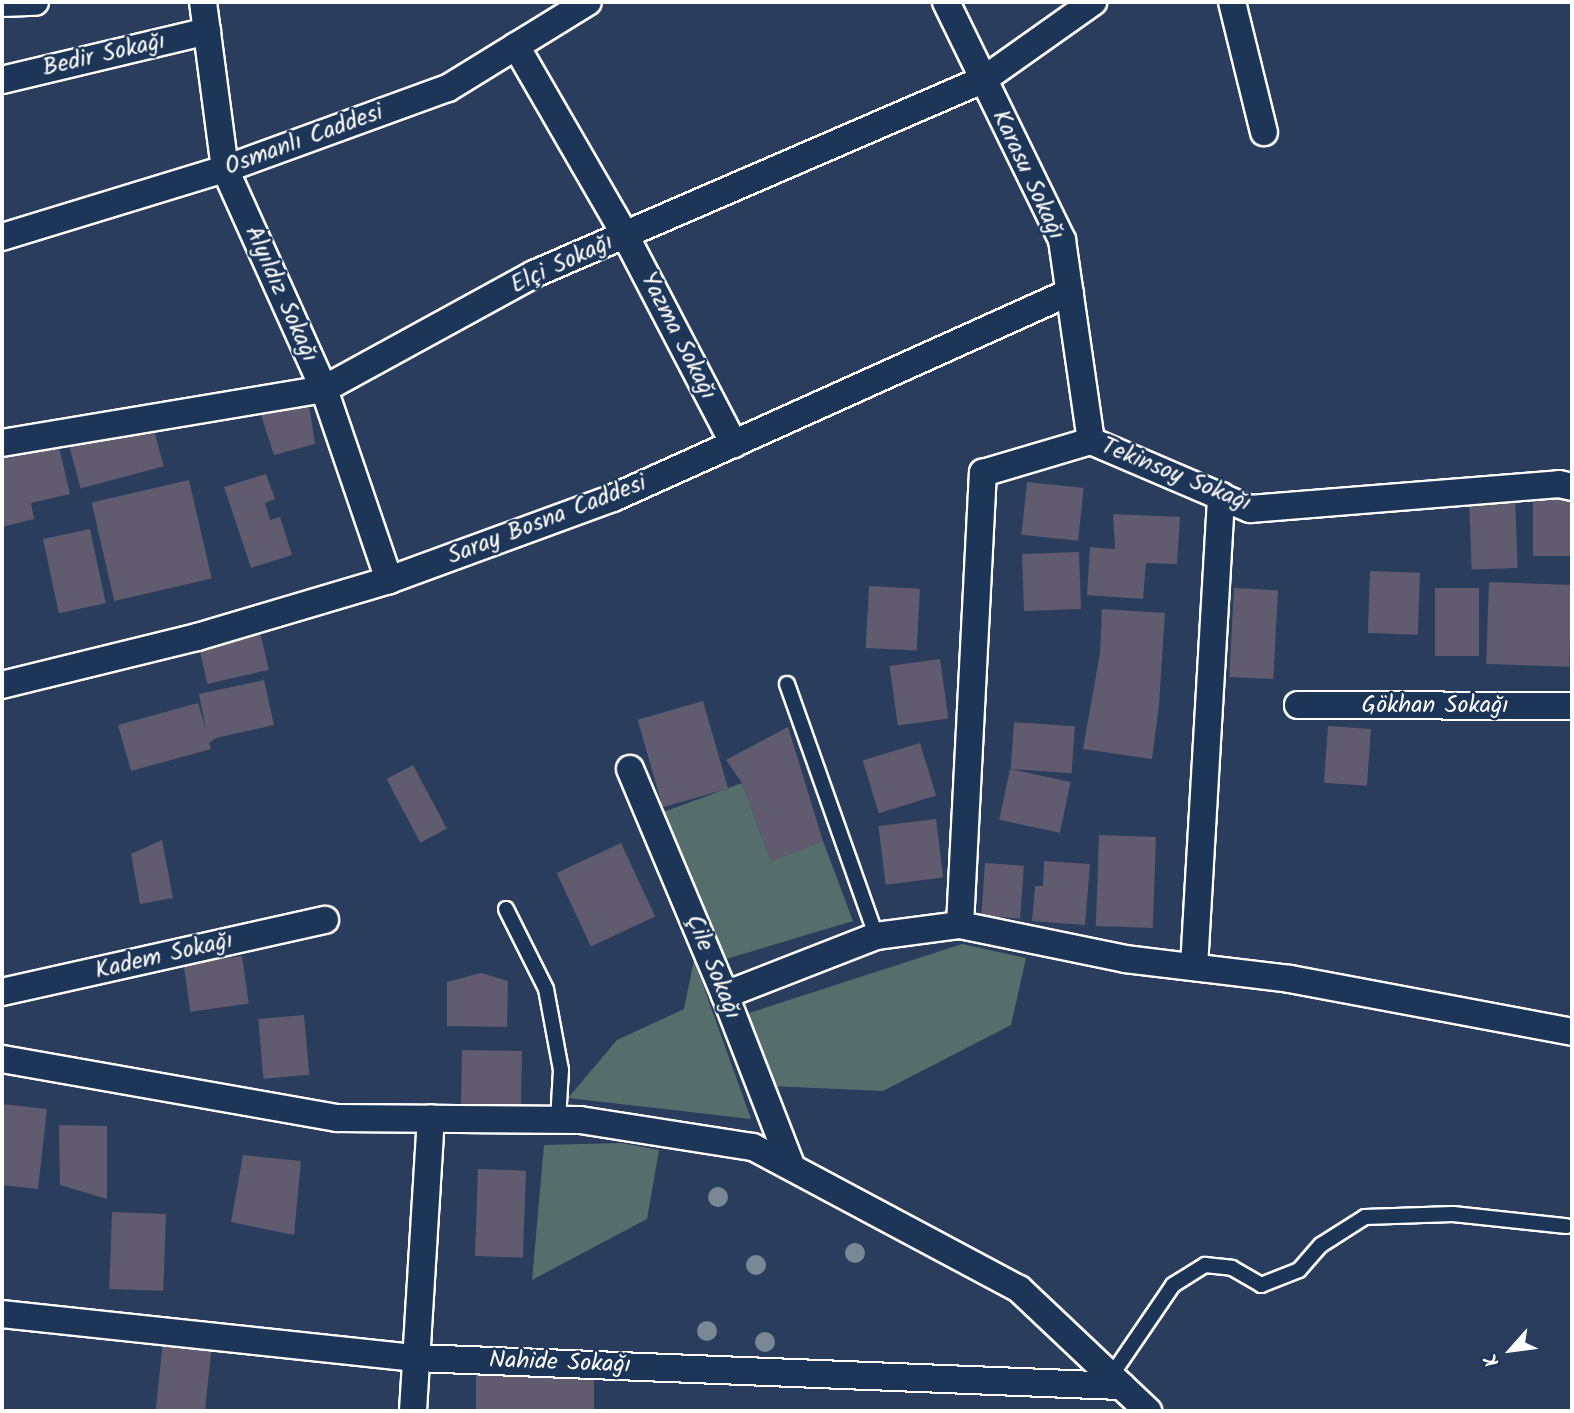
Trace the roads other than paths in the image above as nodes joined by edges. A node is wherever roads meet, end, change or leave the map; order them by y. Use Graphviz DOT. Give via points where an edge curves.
graph roads {
  1 [pos="35,2"];
  2 [pos="203,2"];
  3 [pos="588,2"];
  4 [pos="946,2"];
  5 [pos="1093,2"];
  6 [pos="1232,2"];
  7 [pos="2,3"];
  8 [pos="207,31"];
  9 [pos="516,46"];
  10 [pos="2,80"];
  11 [pos="983,80"];
  12 [pos="1264,132"];
  13 [pos="225,169"];
  14 [pos="625,234"];
  15 [pos="2,237"];
  16 [pos="1070,292"];
  17 [pos="324,389"];
  18 [pos="1091,441"];
  19 [pos="2,443"];
  20 [pos="734,444"];
  21 [pos="1572,487"];
  22 [pos="1221,496"];
  23 [pos="389,580"];
  24 [pos="787,684"];
  25 [pos="2,685"];
  26 [pos="1298,705"];
  27 [pos="1572,706"];
  28 [pos="630,769"];
  29 [pos="506,909"];
  30 [pos="325,920"];
  31 [pos="960,925"];
  32 [pos="876,936"];
  33 [pos="1194,967"];
  34 [pos="2,992"];
  35 [pos="725,995"];
  36 [pos="1572,1032"];
  37 [pos="2,1059"];
  38 [pos="431,1119"];
  39 [pos="558,1120"];
  40 [pos="791,1165"];
  41 [pos="1566,1226"];
  42 [pos="2,1314"];
  43 [pos="417,1358"];
  44 [pos="1116,1381"];
  45 [pos="413,1411"];
  46 [pos="1148,1411"];
  1 -- 7 [label="street"];
  2 -- 8 [label="street, Alyıldız Sokağı"];
  3 -- 9 [label="street, Osmanlı Caddesi"];
  4 -- 11 [label="street, Karasu Sokağı"];
  5 -- 11 [label="street, Elçi Sokağı"];
  6 -- 12 [label="street"];
  8 -- 10 [label="street, Bedir Sokağı"];
  8 -- 13 [label="street, Alyıldız Sokağı"];
  9 -- 13 [label="street, Osmanlı Caddesi" via="448,88"];
  9 -- 14 [label="street, Yazma Sokağı"];
  11 -- 14 [label="street, Elçi Sokağı"];
  11 -- 16 [label="street, Karasu Sokağı" via="1062,240"];
  13 -- 15 [label="street, Osmanlı Caddesi"];
  13 -- 17 [label="street, Alyıldız Sokağı"];
  14 -- 17 [label="street, Elçi Sokağı" via="534,274"];
  14 -- 20 [label="street, Yazma Sokağı"];
  16 -- 18 [label="street, Karasu Sokağı"];
  16 -- 20 [label="street, Saray Bosna Caddesi"];
  17 -- 19 [label="street, Elçi Sokağı"];
  17 -- 23 [label="street, Alyıldız Sokağı"];
  18 -- 22 [label="street, Tekinsoy Sokağı"];
  18 -- 31 [label="street, Tekinsoy Sokağı" via="983,473"];
  20 -- 23 [label="street, Saray Bosna Caddesi" via="613,498"];
  21 -- 22 [label="street, Tekinsoy Sokağı" via="1559,484 1250,509"];
  22 -- 33 [label="street"];
  23 -- 25 [label="street, Saray Bosna Caddesi" via="197,637"];
  24 -- 32 [label="lane"];
  26 -- 27 [label="street, Gökhan Sokağı"];
  28 -- 35 [label="street, Çile Sokağı"];
  29 -- 39 [label="lane" via="546,989 561,1070"];
  30 -- 34 [label="street, Kadem Sokağı"];
  31 -- 32 [label="street"];
  31 -- 33 [label="street" via="1125,959"];
  32 -- 35 [label="street"];
  33 -- 36 [label="street" via="1290,979"];
  35 -- 40 [label="street, Çile Sokağı"];
  37 -- 38 [label="street" via="338,1118"];
  38 -- 39 [label="street"];
  38 -- 43 [label="street"];
  39 -- 40 [label="street" via="753,1147"];
  40 -- 44 [label="street" via="1019,1289"];
  41 -- 44 [label="lane" via="1453,1214 1364,1217 1321,1245 1299,1270 1261,1285 1232,1268 1205,1265 1173,1285"];
  42 -- 43 [label="street, Nahide Sokağı"];
  43 -- 44 [label="street, Nahide Sokağı"];
  43 -- 45 [label="street"];
  44 -- 46 [label="street"];
}
